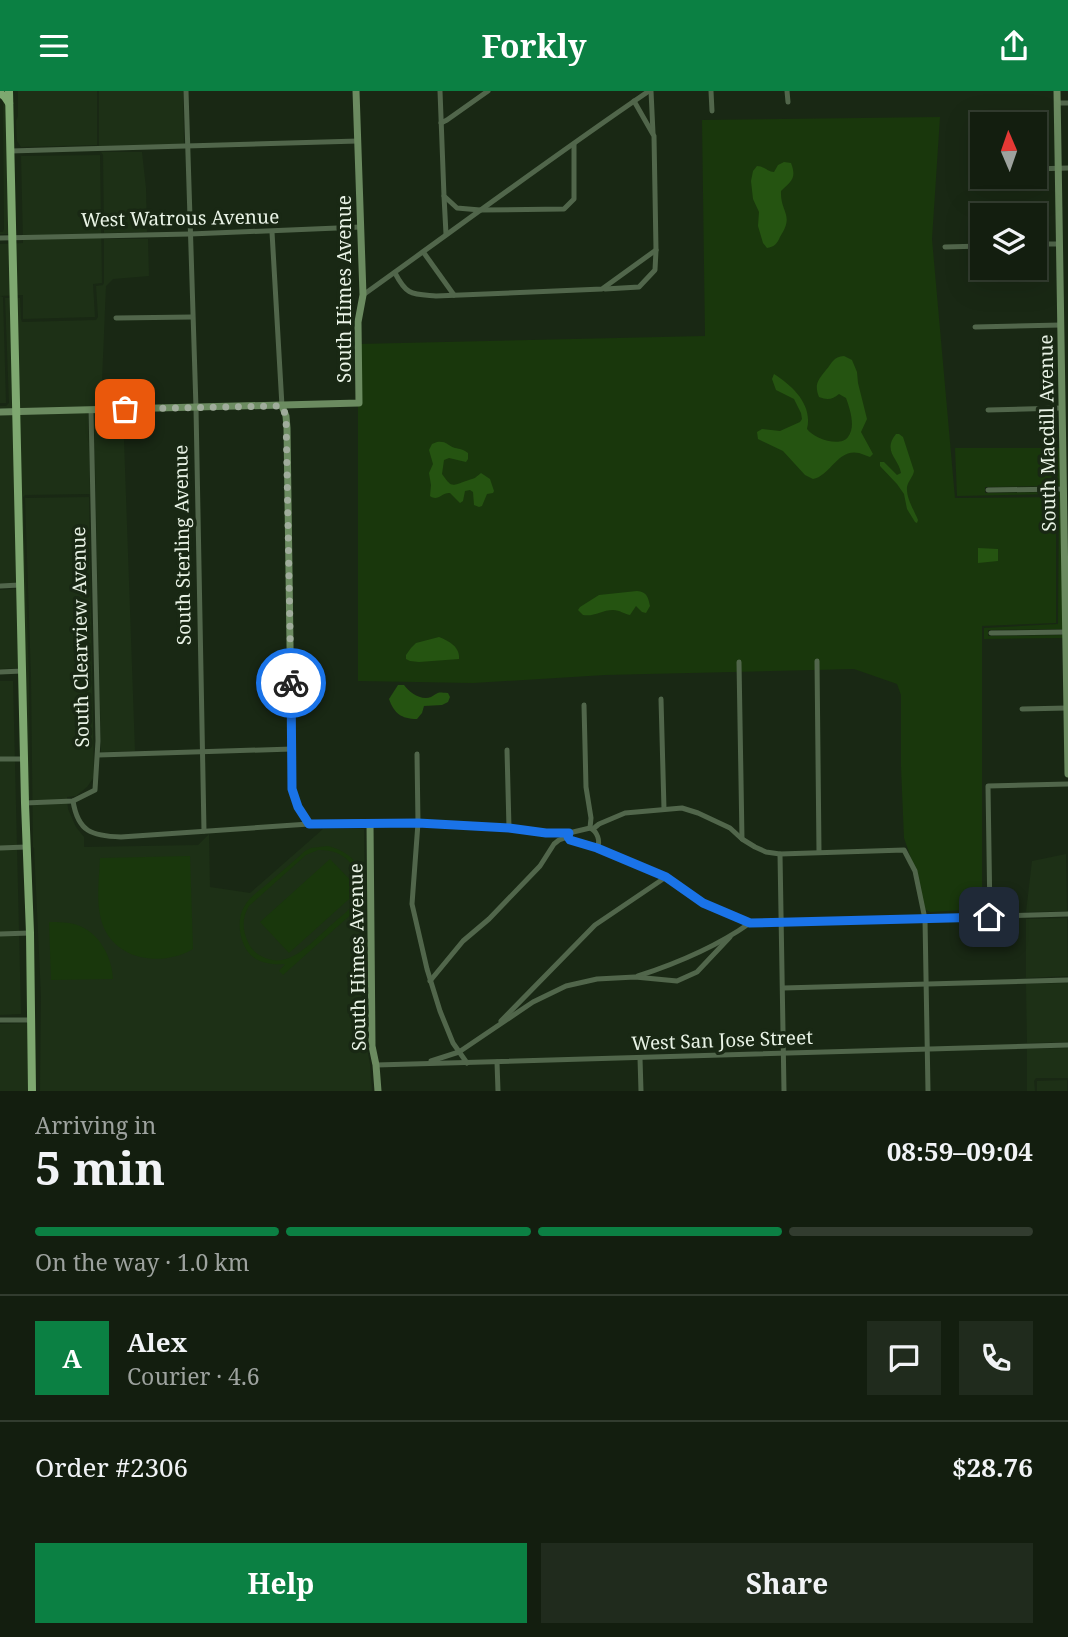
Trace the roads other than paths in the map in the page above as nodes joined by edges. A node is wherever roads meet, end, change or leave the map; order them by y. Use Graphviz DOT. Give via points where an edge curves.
graph roads {
  1 [pos="9,91"];
  2 [pos="186,91"];
  3 [pos="356,91"];
  4 [pos="440,91"];
  5 [pos="488,91"];
  6 [pos="650,91"];
  7 [pos="711,91"];
  8 [pos="787,91"];
  9 [pos="1057,91"];
  10 [pos="0,93"];
  11 [pos="634,101"];
  12 [pos="788,102"];
  13 [pos="9,103"];
  14 [pos="1058,103"];
  15 [pos="1068,103"];
  16 [pos="712,111"];
  17 [pos="441,123"];
  18 [pos="654,136"];
  19 [pos="358,141"];
  20 [pos="573,144"];
  21 [pos="187,146"];
  22 [pos="10,151"];
  23 [pos="1068,168"];
  24 [pos="1047,169"];
  25 [pos="1058,169"];
  26 [pos="444,195"];
  27 [pos="480,209"];
  28 [pos="361,227"];
  29 [pos="272,232"];
  30 [pos="190,235"];
  31 [pos="446,235"];
  32 [pos="12,237"];
  33 [pos="0,238"];
  34 [pos="1047,244"];
  35 [pos="1059,244"];
  36 [pos="970,246"];
  37 [pos="945,247"];
  38 [pos="656,250"];
  39 [pos="424,253"];
  40 [pos="1064,256"];
  41 [pos="395,273"];
  42 [pos="602,289"];
  43 [pos="363,295"];
  44 [pos="454,295"];
  45 [pos="192,317"];
  46 [pos="116,318"];
  47 [pos="1061,325"];
  48 [pos="975,327"];
  49 [pos="1064,343"];
  50 [pos="1065,392"];
  51 [pos="282,406"];
  52 [pos="196,408"];
  53 [pos="1062,408"];
  54 [pos="988,409"];
  55 [pos="91,410"];
  56 [pos="16,411"];
  57 [pos="0,412"];
  58 [pos="1066,458"];
  59 [pos="1064,489"];
  60 [pos="988,490"];
  61 [pos="1066,523"];
  62 [pos="20,585"];
  63 [pos="0,586"];
  64 [pos="1067,588"];
  65 [pos="1066,632"];
  66 [pos="991,633"];
  67 [pos="1067,653"];
  68 [pos="817,661"];
  69 [pos="738,662"];
  70 [pos="22,671"];
  71 [pos="0,672"];
  72 [pos="661,699"];
  73 [pos="584,705"];
  74 [pos="1067,708"];
  75 [pos="1022,709"];
  76 [pos="1067,718"];
  77 [pos="292,748"];
  78 [pos="507,750"];
  79 [pos="202,752"];
  80 [pos="417,754"];
  81 [pos="98,755"];
  82 [pos="0,759"];
  83 [pos="24,759"];
  84 [pos="1068,774"];
  85 [pos="1068,784"];
  86 [pos="73,801"];
  87 [pos="25,803"];
  88 [pos="664,809"];
  89 [pos="370,823"];
  90 [pos="418,823"];
  91 [pos="309,824"];
  92 [pos="509,828"];
  93 [pos="592,829"];
  94 [pos="204,831"];
  95 [pos="569,835"];
  96 [pos="742,839"];
  97 [pos="26,847"];
  98 [pos="0,848"];
  99 [pos="597,848"];
  100 [pos="820,852"];
  101 [pos="780,854"];
  102 [pos="666,877"];
  103 [pos="1068,914"];
  104 [pos="989,917"];
  105 [pos="925,919"];
  106 [pos="750,923"];
  107 [pos="781,923"];
  108 [pos="30,933"];
  109 [pos="0,934"];
  110 [pos="730,937"];
  111 [pos="635,977"];
  112 [pos="1068,980"];
  113 [pos="430,981"];
  114 [pos="926,984"];
  115 [pos="783,988"];
  116 [pos="523,999"];
  117 [pos="531,1004"];
  118 [pos="0,1020"];
  119 [pos="32,1020"];
  120 [pos="492,1030"];
  121 [pos="1068,1045"];
  122 [pos="928,1049"];
  123 [pos="459,1052"];
  124 [pos="784,1053"];
  125 [pos="640,1058"];
  126 [pos="497,1062"];
  127 [pos="425,1063"];
  128 [pos="467,1063"];
  129 [pos="376,1065"];
  130 [pos="32,1091"];
  131 [pos="378,1091"];
  132 [pos="498,1091"];
  133 [pos="641,1091"];
  134 [pos="784,1091"];
  135 [pos="928,1091"];
  1 -- 13 [label="main road"];
  2 -- 21 [label="street, South Sterling Avenue"];
  3 -- 19 [label="street, South Himes Avenue"];
  4 -- 17 [label="street"];
  5 -- 17 [label="street"];
  6 -- 11 [label="street"];
  6 -- 18 [label="street"];
  7 -- 16 [label="street"];
  8 -- 12 [label="street"];
  9 -- 14 [label="street, South Macdill Avenue"];
  10 -- 13 [label="main road"];
  11 -- 18 [label="street"];
  11 -- 20 [label="street"];
  13 -- 22 [label="main road"];
  14 -- 15 [label="street"];
  14 -- 25 [label="street, South Macdill Avenue"];
  17 -- 26 [label="street"];
  18 -- 38 [label="street"];
  19 -- 21 [label="street"];
  19 -- 28 [label="street, South Himes Avenue"];
  20 -- 27 [label="street"];
  20 -- 27 [label="street" via="574,199 564,209"];
  21 -- 22 [label="street"];
  21 -- 30 [label="street, South Sterling Avenue"];
  22 -- 32 [label="main road"];
  23 -- 25 [label="street"];
  24 -- 25 [label="street"];
  25 -- 35 [label="street, South Macdill Avenue"];
  26 -- 27 [label="street" via="457,208"];
  26 -- 31 [label="street"];
  27 -- 31 [label="street"];
  28 -- 29 [label="street, West Watrous Avenue"];
  28 -- 43 [label="street, South Himes Avenue"];
  29 -- 30 [label="street, West Watrous Avenue"];
  29 -- 51 [label="street"];
  30 -- 32 [label="street, West Watrous Avenue"];
  30 -- 45 [label="street, South Sterling Avenue"];
  31 -- 39 [label="street"];
  32 -- 33 [label="street, West Watrous Avenue"];
  32 -- 56 [label="main road"];
  34 -- 35 [label="street"];
  35 -- 40 [label="street, South Macdill Avenue"];
  36 -- 37 [label="street"];
  38 -- 42 [label="street"];
  38 -- 42 [label="street" via="654,269 639,287"];
  39 -- 41 [label="street"];
  39 -- 44 [label="street"];
  40 -- 47 [label="street, South Macdill Avenue"];
  41 -- 43 [label="street"];
  41 -- 44 [label="street" via="411,293"];
  42 -- 44 [label="street"];
  43 -- 51 [label="street, South Himes Avenue" via="358,322 359,403"];
  45 -- 46 [label="street"];
  45 -- 52 [label="street, South Sterling Avenue"];
  47 -- 48 [label="street"];
  47 -- 49 [label="street, South Macdill Avenue"];
  49 -- 50 [label="street, South Macdill Avenue"];
  50 -- 53 [label="street, South Macdill Avenue"];
  51 -- 52 [label="street"];
  51 -- 77 [label="street" via="286,416"];
  52 -- 55 [label="street"];
  52 -- 79 [label="street, South Sterling Avenue"];
  53 -- 54 [label="street"];
  53 -- 58 [label="street, South Macdill Avenue"];
  55 -- 56 [label="street"];
  55 -- 81 [label="street, South Clearview Avenue"];
  56 -- 57 [label="street"];
  56 -- 62 [label="main road"];
  58 -- 59 [label="street, South Macdill Avenue"];
  59 -- 60 [label="street"];
  59 -- 61 [label="street, South Macdill Avenue"];
  61 -- 64 [label="street, South Macdill Avenue"];
  62 -- 63 [label="street"];
  62 -- 70 [label="main road"];
  64 -- 65 [label="street, South Macdill Avenue"];
  65 -- 66 [label="street"];
  65 -- 67 [label="street, South Macdill Avenue"];
  67 -- 74 [label="street, South Macdill Avenue"];
  68 -- 100 [label="street"];
  69 -- 96 [label="street"];
  70 -- 71 [label="street"];
  70 -- 83 [label="main road"];
  72 -- 88 [label="street"];
  73 -- 93 [label="street"];
  74 -- 75 [label="street"];
  74 -- 76 [label="street, South Macdill Avenue"];
  76 -- 84 [label="street, South Macdill Avenue"];
  77 -- 79 [label="street"];
  77 -- 91 [label="street" via="292,789"];
  78 -- 92 [label="street"];
  79 -- 81 [label="street"];
  79 -- 94 [label="street, South Sterling Avenue"];
  80 -- 90 [label="street"];
  81 -- 86 [label="street, South Clearview Avenue" via="95,790"];
  82 -- 83 [label="street"];
  83 -- 87 [label="main road"];
  85 -- 104 [label="street" via="988,786"];
  86 -- 87 [label="street"];
  86 -- 94 [label="street" via="81,825 102,836"];
  87 -- 97 [label="main road"];
  88 -- 93 [label="street" via="625,813"];
  88 -- 96 [label="street" via="698,813"];
  89 -- 90 [label="street"];
  89 -- 91 [label="street"];
  89 -- 129 [label="street, South Himes Avenue" via="372,1046"];
  90 -- 92 [label="street"];
  90 -- 113 [label="street" via="412,904"];
  91 -- 94 [label="street"];
  92 -- 95 [label="street"];
  93 -- 95 [label="street"];
  93 -- 99 [label="street"];
  95 -- 99 [label="street" via="570,840"];
  95 -- 113 [label="street" via="554,844 540,866 463,941"];
  96 -- 101 [label="street"];
  97 -- 98 [label="street"];
  97 -- 108 [label="main road"];
  99 -- 102 [label="street"];
  100 -- 101 [label="street"];
  100 -- 105 [label="street" via="904,850 915,871"];
  101 -- 107 [label="street"];
  102 -- 106 [label="street" via="703,903"];
  102 -- 116 [label="street" via="595,925"];
  103 -- 104 [label="street"];
  104 -- 105 [label="street"];
  105 -- 107 [label="street"];
  105 -- 114 [label="street"];
  106 -- 107 [label="street"];
  106 -- 110 [label="street"];
  107 -- 115 [label="street"];
  108 -- 109 [label="street"];
  108 -- 119 [label="main road"];
  110 -- 111 [label="street"];
  110 -- 111 [label="street" via="696,972 677,981"];
  111 -- 117 [label="street" via="566,986"];
  112 -- 114 [label="street"];
  113 -- 123 [label="street"];
  114 -- 115 [label="street"];
  114 -- 122 [label="street"];
  115 -- 124 [label="street"];
  116 -- 117 [label="street"];
  116 -- 120 [label="street"];
  117 -- 120 [label="street"];
  118 -- 119 [label="street"];
  119 -- 130 [label="main road"];
  120 -- 123 [label="street"];
  121 -- 122 [label="street, West San Jose Street"];
  122 -- 124 [label="street, West San Jose Street"];
  122 -- 135 [label="street"];
  123 -- 127 [label="street"];
  123 -- 128 [label="street"];
  124 -- 125 [label="street, West San Jose Street"];
  124 -- 134 [label="street"];
  125 -- 126 [label="street, West San Jose Street"];
  125 -- 133 [label="street"];
  126 -- 128 [label="street, West San Jose Street"];
  126 -- 132 [label="street"];
  127 -- 128 [label="street, West San Jose Street"];
  127 -- 129 [label="street, West San Jose Street"];
  129 -- 131 [label="street, South Himes Avenue"];
}
